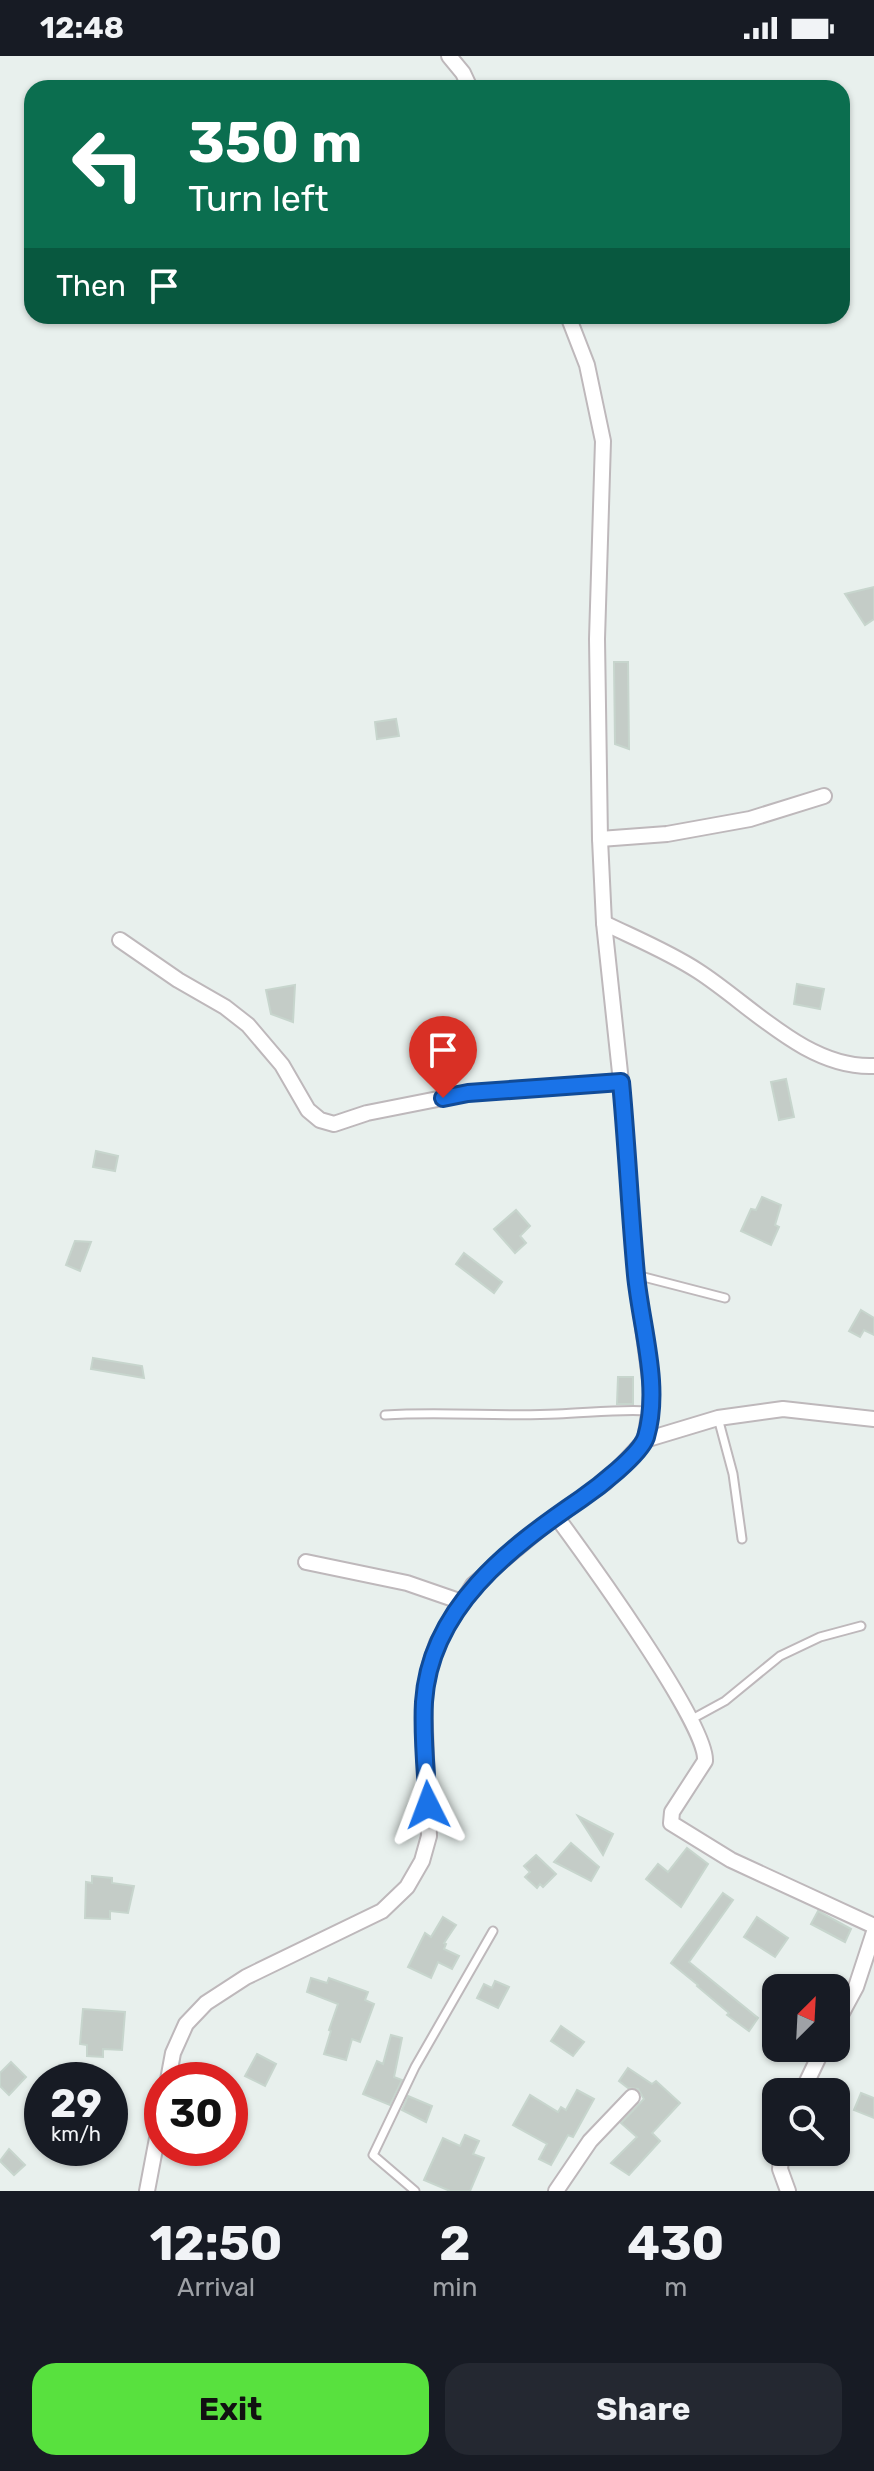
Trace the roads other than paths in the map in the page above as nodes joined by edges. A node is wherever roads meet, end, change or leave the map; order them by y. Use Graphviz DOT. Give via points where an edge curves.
graph roads {
  1 [pos="449,56"];
  2 [pos="466,80"];
  3 [pos="571,324"];
  4 [pos="824,796"];
  5 [pos="600,839"];
  6 [pos="604,923"];
  7 [pos="120,940"];
  8 [pos="874,1066"];
  9 [pos="621,1082"];
  10 [pos="636,1275"];
  11 [pos="725,1298"];
  12 [pos="649,1411"];
  13 [pos="385,1415"];
  14 [pos="718,1418"];
  15 [pos="874,1419"];
  16 [pos="645,1440"];
  17 [pos="556,1516"];
  18 [pos="742,1539"];
  19 [pos="306,1562"];
  20 [pos="462,1602"];
  21 [pos="861,1626"];
  22 [pos="692,1719"];
  23 [pos="874,1929"];
  24 [pos="493,1931"];
  25 [pos="850,1998"];
  26 [pos="171,2062"];
  27 [pos="632,2097"];
  28 [pos="152,2166"];
  29 [pos="780,2166"];
  30 [pos="147,2191"];
  31 [pos="415,2191"];
  32 [pos="556,2191"];
  33 [pos="788,2191"];
  1 -- 2 [label="street"];
  3 -- 5 [label="street" via="587,365 603,441 597,639"];
  4 -- 5 [label="street" via="750,819"];
  5 -- 6 [label="street"];
  6 -- 8 [label="street" via="697,970 828,1060"];
  6 -- 9 [label="street"];
  7 -- 9 [label="street" via="248,1025 282,1065 308,1110 334,1124 468,1093"];
  9 -- 10 [label="street"];
  10 -- 11 [label="lane"];
  10 -- 12 [label="street" via="652,1394"];
  12 -- 13 [label="lane"];
  12 -- 16 [label="street"];
  14 -- 15 [label="street" via="783,1409"];
  14 -- 16 [label="street"];
  14 -- 18 [label="lane"];
  16 -- 17 [label="street" via="606,1482"];
  17 -- 20 [label="street" via="473,1585"];
  17 -- 22 [label="street"];
  19 -- 20 [label="street" via="407,1583"];
  20 -- 26 [label="street" via="430,1664 424,1701 429,1836 407,1887 382,1911 246,1977 206,2003 186,2024"];
  21 -- 22 [label="lane" via="780,1656 725,1701"];
  22 -- 23 [label="street" via="705,1761 672,1812 671,1823 731,1860"];
  23 -- 25 [label="street"];
  24 -- 31 [label="lane" via="415,2067 373,2155"];
  27 -- 32 [label="street" via="590,2141"];
  28 -- 30 [label="street"];
  29 -- 33 [label="street"];
}
